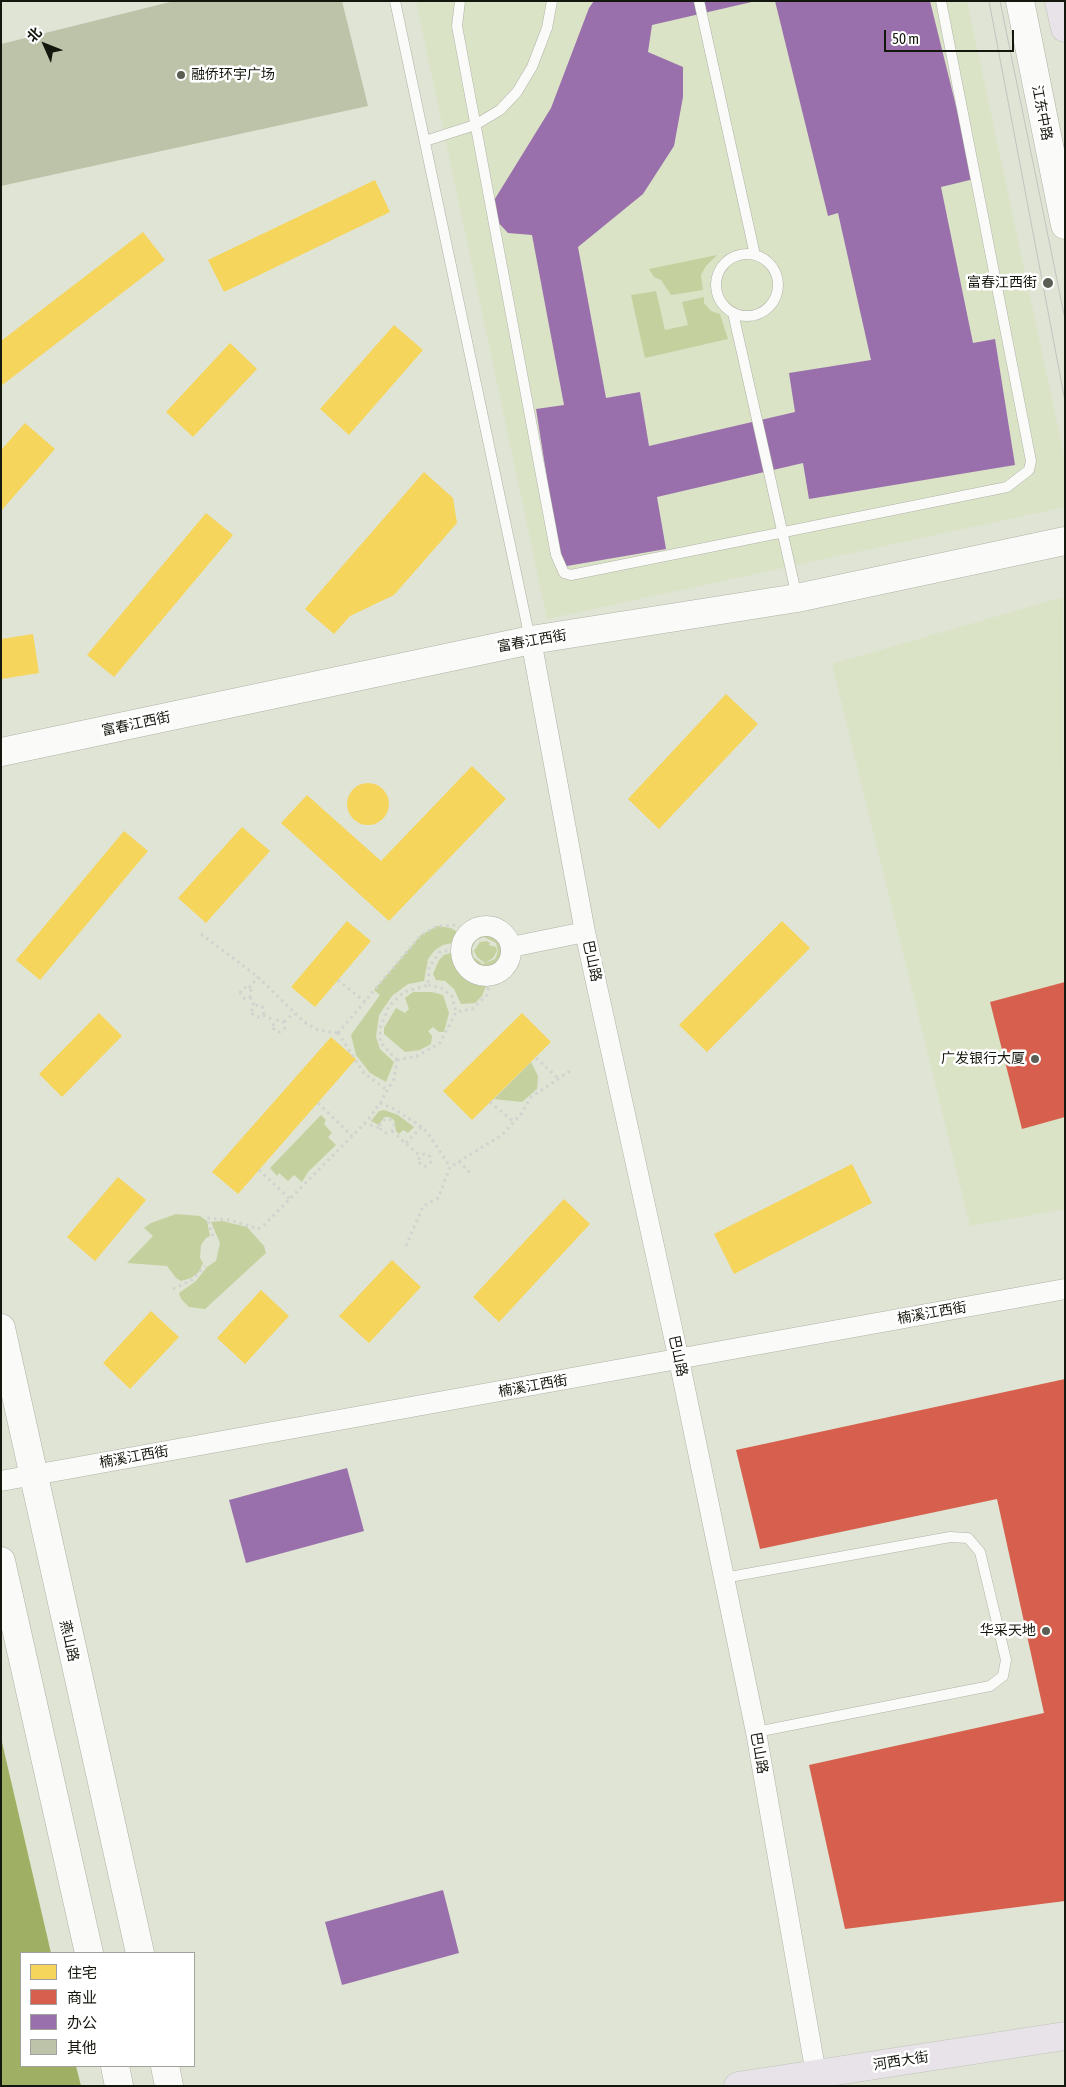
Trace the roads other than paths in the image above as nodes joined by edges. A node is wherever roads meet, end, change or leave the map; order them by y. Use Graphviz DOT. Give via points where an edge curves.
graph roads {
  1 [pos="395,1"];
  2 [pos="460,1"];
  3 [pos="552,1"];
  4 [pos="699,1"];
  5 [pos="941,1"];
  6 [pos="1020,1"];
  7 [pos="1059,1"];
  8 [pos="1065,28"];
  9 [pos="475,125"];
  10 [pos="424,141"];
  11 [pos="1065,225"];
  12 [pos="755,255"];
  13 [pos="733,312"];
  14 [pos="783,532"];
  15 [pos="1065,541"];
  16 [pos="797,598"];
  17 [pos="530,640"];
  18 [pos="1,752"];
  19 [pos="585,932"];
  20 [pos="511,947"];
  21 [pos="1065,1289"];
  22 [pos="1,1328"];
  23 [pos="678,1360"];
  24 [pos="32,1475"];
  25 [pos="1,1481"];
  26 [pos="1,1561"];
  27 [pos="724,1578"];
  28 [pos="756,1732"];
  29 [pos="90,1952"];
  30 [pos="140,1952"];
  31 [pos="1065,2036"];
  32 [pos="115,2067"];
  33 [pos="165,2067"];
  34 [pos="816,2074"];
  35 [pos="119,2086"];
  36 [pos="170,2086"];
  37 [pos="738,2086"];
  1 -- 10 [label="lane"];
  2 -- 9 [label="lane" via="457,26"];
  3 -- 9 [label="lane" via="547,28 532,67 517,92 500,110"];
  4 -- 12 [label="lane"];
  5 -- 14 [label="lane" via="1031,462 1029,470 1007,487"];
  6 -- 11 [label="street, 江东中路"];
  7 -- 8 [label="main road"];
  9 -- 10 [label="lane"];
  9 -- 14 [label="lane" via="556,555 564,573 571,576"];
  10 -- 17 [label="lane"];
  12 -- 13 [label="lane" via="735,257 720,270 717,289 725,307"];
  12 -- 13 [label="lane" via="768,263 777,275 776,296 763,312 753,316"];
  13 -- 14 [label="lane"];
  14 -- 16 [label="lane"];
  15 -- 16 [label="street, 富春江西街"];
  16 -- 17 [label="street, 富春江西街"];
  17 -- 18 [label="street, 富春江西街"];
  17 -- 19 [label="street, 巴山路"];
  19 -- 20 [label="street"];
  19 -- 23 [label="street, 巴山路"];
  20 -- 20 [label="street" via="509,939 498,928 483,926 466,940 462,956 471,970 491,975 508,963"];
  21 -- 23 [label="street, 楠溪江西街"];
  22 -- 24 [label="street, 燕山路"];
  23 -- 24 [label="street, 楠溪江西街"];
  23 -- 27 [label="street, 巴山路"];
  24 -- 25 [label="street, 楠溪江西街"];
  24 -- 30 [label="street, 燕山路"];
  26 -- 29 [label="street"];
  27 -- 28 [label="street, 巴山路"];
  27 -- 28 [label="lane" via="950,1536 968,1538 980,1552 1006,1660 1003,1676 990,1686"];
  28 -- 34 [label="street, 巴山路"];
  31 -- 34 [label="main road, 河西大街"];
  32 -- 35 [label="street"];
  33 -- 36 [label="street"];
  34 -- 37 [label="main road, 河西大街"];
}
